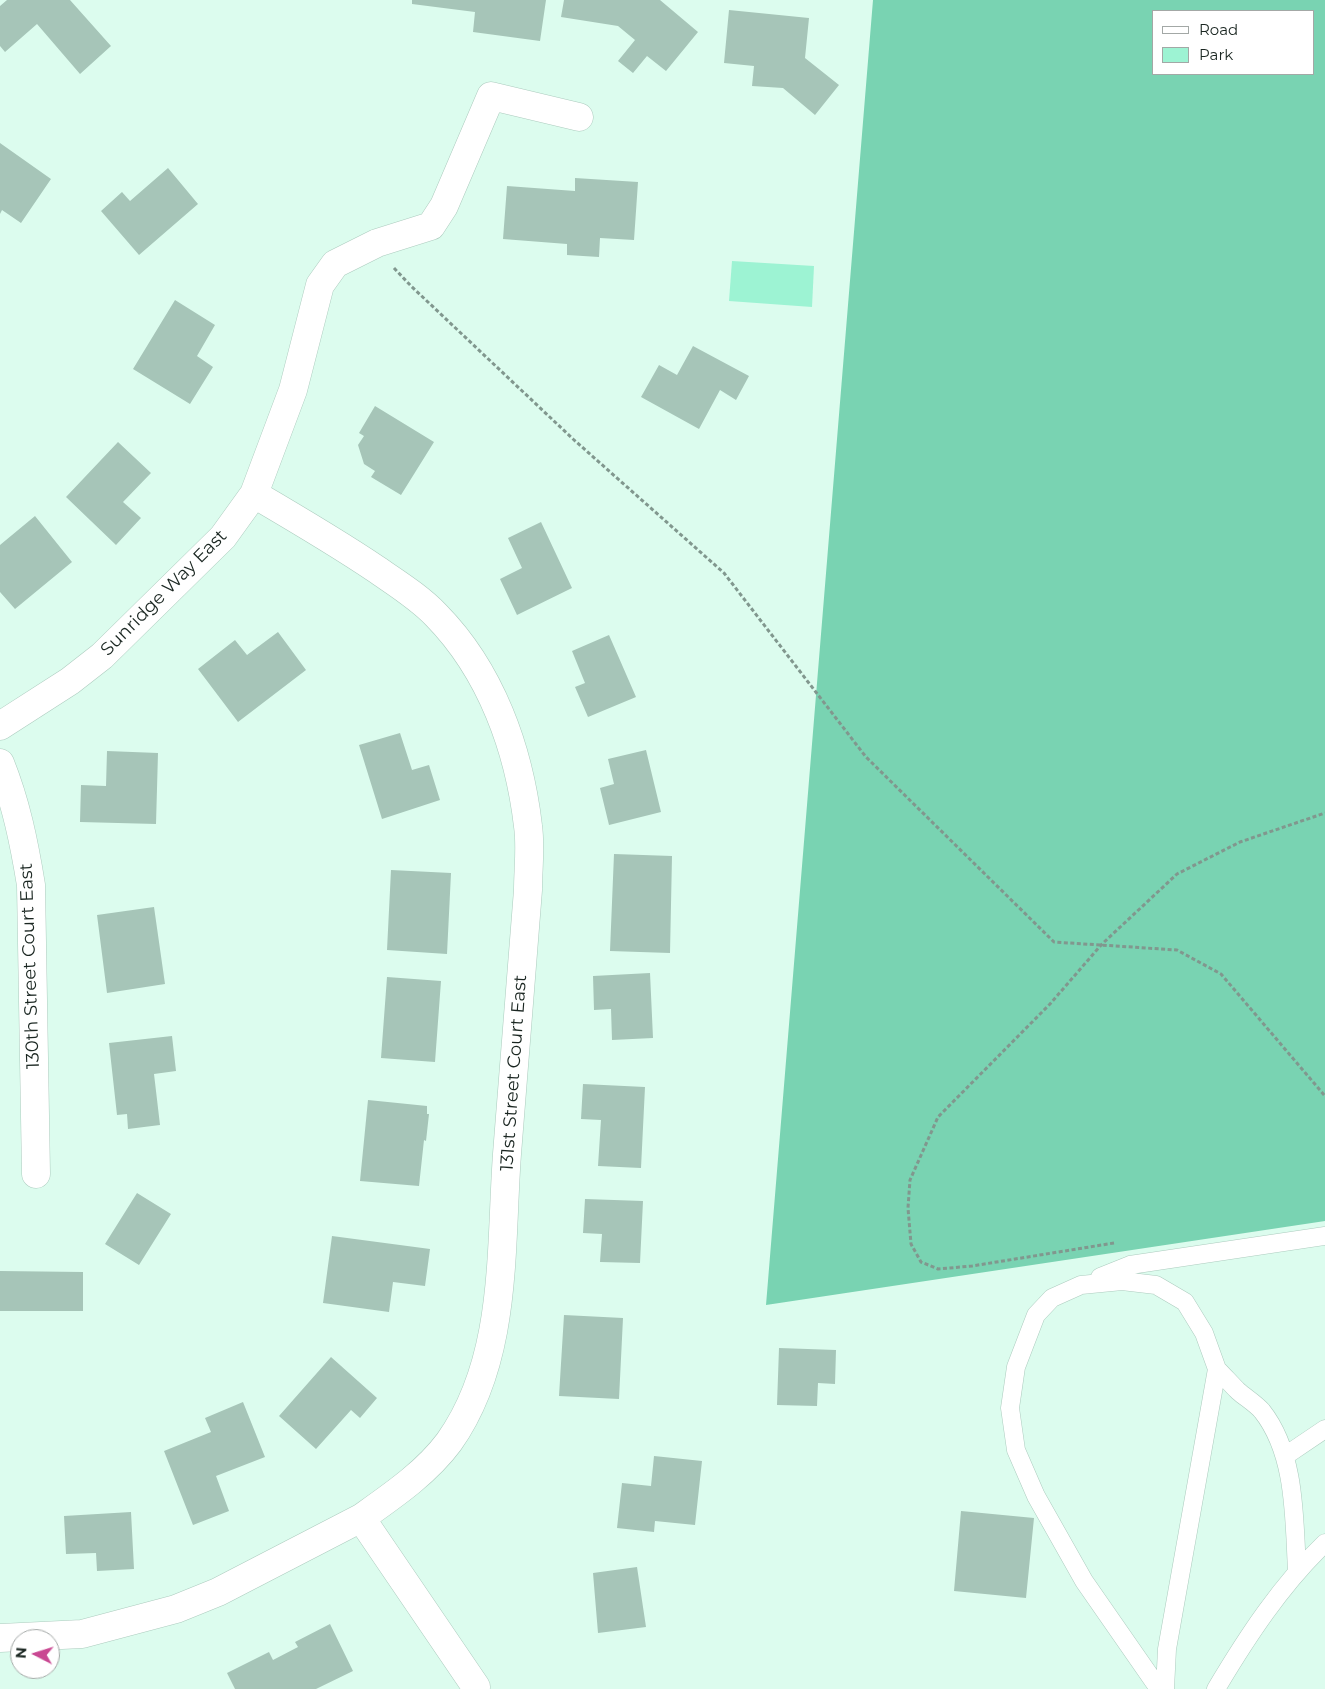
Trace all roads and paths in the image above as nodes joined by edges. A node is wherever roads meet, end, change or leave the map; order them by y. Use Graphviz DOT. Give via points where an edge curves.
graph roads {
  1 [pos="579,117"];
  2 [pos="374,244"];
  3 [pos="254,494"];
  4 [pos="0,726"];
  5 [pos="0,763"];
  6 [pos="1325,812"];
  7 [pos="1102,944"];
  8 [pos="1325,1096"];
  9 [pos="36,1174"];
  10 [pos="1325,1236"];
  11 [pos="1119,1242"];
  12 [pos="1081,1285"];
  13 [pos="1217,1369"];
  14 [pos="1325,1429"];
  15 [pos="1284,1456"];
  16 [pos="361,1518"];
  17 [pos="1325,1543"];
  18 [pos="1297,1570"];
  19 [pos="0,1638"];
  20 [pos="476,1687"];
  21 [pos="1159,1689"];
  22 [pos="1165,1689"];
  23 [pos="1216,1689"];
  1 -- 2 [label="street, Sunridge Way East" via="491,96 444,206 431,226"];
  2 -- 3 [label="street, Sunridge Way East" via="335,264 320,285 293,390"];
  2 -- 7 [label="path" via="411,286 573,439 724,573 866,757 1054,942"];
  3 -- 4 [label="street, Sunridge Way East" via="223,537 102,656 70,681"];
  3 -- 16 [label="street, 131st Street Court East" via="396,582 435,614 464,648 493,695 521,784 528,828 528,890 499,1280 491,1346 470,1404 449,1442 400,1490"];
  5 -- 9 [label="street, 130th Street Court East" via="14,799 31,885"];
  6 -- 7 [label="path" via="1240,842 1177,874"];
  7 -- 8 [label="path" via="1177,950 1221,974"];
  7 -- 11 [label="path" via="1050,1004 938,1117 910,1180 908,1208 911,1244 921,1262 938,1269"];
  10 -- 12 [label="lane" via="1130,1265"];
  12 -- 13 [label="lane" via="1122,1281 1156,1285 1185,1302 1204,1333"];
  12 -- 21 [label="lane" via="1052,1298 1036,1315 1016,1367 1012,1392 1010,1408 1016,1450 1036,1496 1084,1581"];
  13 -- 15 [label="lane" via="1261,1410 1275,1430"];
  13 -- 22 [label="lane" via="1168,1649"];
  14 -- 15 [label="lane"];
  15 -- 18 [label="lane" via="1293,1504"];
  16 -- 19 [label="street, 131st Street Court East" via="218,1592 176,1609 82,1634"];
  16 -- 20 [label="street"];
  17 -- 18 [label="lane"];
  18 -- 23 [label="lane"];
}
